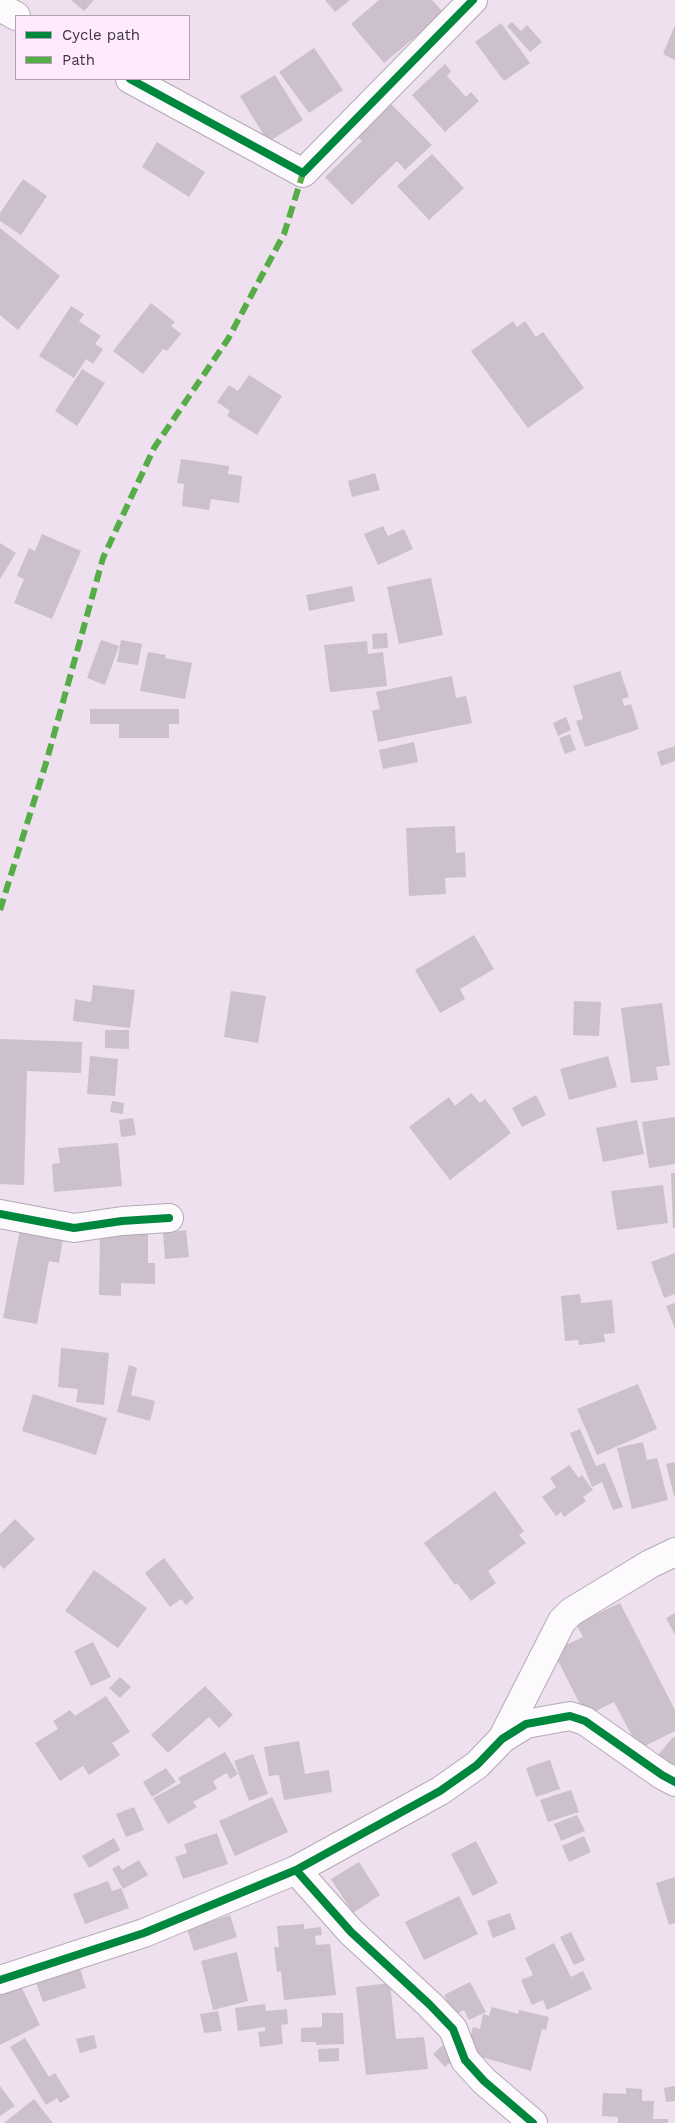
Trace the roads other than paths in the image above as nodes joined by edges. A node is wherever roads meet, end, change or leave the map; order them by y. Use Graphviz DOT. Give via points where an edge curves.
graph roads {
  1 [pos="473,0"];
  2 [pos="0,7"];
  3 [pos="15,15"];
  4 [pos="132,80"];
  5 [pos="0,1214"];
  6 [pos="169,1218"];
  7 [pos="675,1552"];
  8 [pos="502,1739"];
  9 [pos="675,1782"];
  10 [pos="296,1870"];
  11 [pos="0,1980"];
  12 [pos="534,2123"];
  1 -- 4 [label="street" via="303,174"];
  2 -- 3 [label="street"];
  5 -- 6 [label="street" via="74,1228"];
  7 -- 8 [label="street" via="571,1612 562,1621"];
  8 -- 9 [label="street" via="526,1724 570,1716 585,1721"];
  8 -- 10 [label="street" via="477,1764 440,1791"];
  10 -- 11 [label="street" via="144,1933"];
  10 -- 12 [label="street" via="351,1932 453,2029 465,2060 484,2081"];
}
